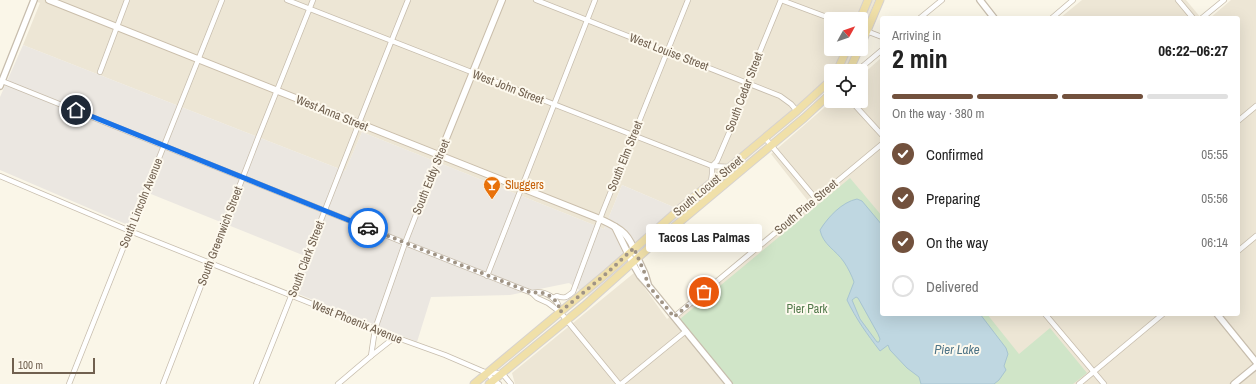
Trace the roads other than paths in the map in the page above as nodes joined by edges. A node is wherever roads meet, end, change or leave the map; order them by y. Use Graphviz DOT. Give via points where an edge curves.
graph roads {
  1 [pos="34,0"];
  2 [pos="49,0"];
  3 [pos="127,0"];
  4 [pos="222,0"];
  5 [pos="287,0"];
  6 [pos="313,0"];
  7 [pos="408,0"];
  8 [pos="502,0"];
  9 [pos="536,0"];
  10 [pos="595,0"];
  11 [pos="688,0"];
  12 [pos="781,0"];
  13 [pos="868,0"];
  14 [pos="880,0"];
  15 [pos="942,0"];
  16 [pos="980,0"];
  17 [pos="1073,0"];
  18 [pos="1178,0"];
  19 [pos="1224,0"];
  20 [pos="310,9"];
  21 [pos="863,12"];
  22 [pos="824,16"];
  23 [pos="922,16"];
  24 [pos="992,16"];
  25 [pos="1054,16"];
  26 [pos="1191,16"];
  27 [pos="1204,16"];
  28 [pos="588,20"];
  29 [pos="868,22"];
  30 [pos="116,27"];
  31 [pos="868,32"];
  32 [pos="880,36"];
  33 [pos="391,41"];
  34 [pos="668,52"];
  35 [pos="880,52"];
  36 [pos="199,60"];
  37 [pos="865,64"];
  38 [pos="100,72"];
  39 [pos="472,73"];
  40 [pos="1,83"];
  41 [pos="747,83"];
  42 [pos="824,86"];
  43 [pos="276,91"];
  44 [pos="824,99"];
  45 [pos="554,105"];
  46 [pos="1256,106"];
  47 [pos="857,108"];
  48 [pos="797,111"];
  49 [pos="1240,119"];
  50 [pos="358,124"];
  51 [pos="880,133"];
  52 [pos="634,136"];
  53 [pos="765,138"];
  54 [pos="772,145"];
  55 [pos="164,146"];
  56 [pos="880,146"];
  57 [pos="439,156"];
  58 [pos="712,166"];
  59 [pos="730,167"];
  60 [pos="0,176"];
  61 [pos="243,178"];
  62 [pos="710,183"];
  63 [pos="521,188"];
  64 [pos="816,199"];
  65 [pos="324,210"];
  66 [pos="600,219"];
  67 [pos="130,231"];
  68 [pos="1256,236"];
  69 [pos="405,243"];
  70 [pos="1240,249"];
  71 [pos="631,251"];
  72 [pos="635,261"];
  73 [pos="210,263"];
  74 [pos="487,276"];
  75 [pos="532,293"];
  76 [pos="292,296"];
  77 [pos="553,298"];
  78 [pos="560,312"];
  79 [pos="1047,316"];
  80 [pos="1161,316"];
  81 [pos="1219,316"];
  82 [pos="674,317"];
  83 [pos="566,320"];
  84 [pos="375,329"];
  85 [pos="686,331"];
  86 [pos="395,337"];
  87 [pos="371,356"];
  88 [pos="1256,362"];
  89 [pos="1256,366"];
  90 [pos="1094,372"];
  91 [pos="487,373"];
  92 [pos="502,373"];
  93 [pos="494,383"];
  94 [pos="68,384"];
  95 [pos="163,384"];
  96 [pos="256,384"];
  97 [pos="338,384"];
  98 [pos="474,384"];
  99 [pos="511,384"];
  100 [pos="620,384"];
  101 [pos="729,384"];
  102 [pos="1079,384"];
  103 [pos="1104,384"];
  104 [pos="1234,384"];
  1 -- 40 [label="street"];
  2 -- 30 [label="main road, West Anna Street"];
  3 -- 30 [label="street"];
  4 -- 36 [label="street, South Lincoln Avenue"];
  5 -- 20 [label="street, West John Street"];
  6 -- 20 [label="street, South Greenwich Street"];
  7 -- 33 [label="street, South Clark Street"];
  8 -- 39 [label="main road, South Eddy Street"];
  9 -- 28 [label="street, West Louise Street"];
  10 -- 28 [label="street"];
  11 -- 34 [label="street, South Elm Street"];
  12 -- 22 [label="street"];
  12 -- 41 [label="street, South Cedar Street"];
  13 -- 21 [label="main road"];
  14 -- 29 [label="main road"];
  15 -- 23 [label="street"];
  16 -- 24 [label="street"];
  17 -- 25 [label="street"];
  18 -- 26 [label="street"];
  19 -- 27 [label="street"];
  20 -- 33 [label="street, West John Street"];
  20 -- 43 [label="street, South Greenwich Street"];
  28 -- 34 [label="street, West Louise Street"];
  28 -- 45 [label="street"];
  30 -- 36 [label="main road, West Anna Street"];
  30 -- 38 [label="street"];
  31 -- 32 [label="street"];
  33 -- 39 [label="street, West John Street"];
  33 -- 50 [label="street, South Clark Street"];
  34 -- 41 [label="street, West Louise Street"];
  34 -- 52 [label="street, South Elm Street"];
  35 -- 37 [label="street"];
  36 -- 43 [label="main road, West Anna Street"];
  36 -- 55 [label="street, South Lincoln Avenue"];
  39 -- 45 [label="street, West John Street"];
  39 -- 57 [label="main road, South Eddy Street"];
  40 -- 55 [label="street"];
  41 -- 48 [label="street, West Louise Street" via="780,96"];
  41 -- 58 [label="street, South Cedar Street" via="732,126 717,161"];
  42 -- 48 [label="main road, South Locust Street"];
  43 -- 50 [label="main road, West Anna Street"];
  43 -- 61 [label="street, South Greenwich Street"];
  44 -- 54 [label="main road, South Locust Street"];
  45 -- 52 [label="street, West John Street"];
  45 -- 63 [label="street"];
  46 -- 49 [label="street"];
  47 -- 51 [label="street"];
  48 -- 53 [label="main road, South Locust Street"];
  50 -- 57 [label="main road, West Anna Street"];
  50 -- 65 [label="street, South Clark Street"];
  52 -- 58 [label="street, West John Street"];
  52 -- 66 [label="street, South Elm Street"];
  53 -- 54 [label="street"];
  53 -- 59 [label="main road, South Locust Street"];
  54 -- 64 [label="street"];
  54 -- 72 [label="main road, South Locust Street"];
  55 -- 61 [label="street"];
  55 -- 67 [label="street, South Lincoln Avenue"];
  56 -- 64 [label="street, South Pine Street"];
  57 -- 63 [label="main road, West Anna Street"];
  57 -- 69 [label="street, South Eddy Street"];
  58 -- 59 [label="street, West John Street"];
  58 -- 62 [label="street, South Cedar Street"];
  59 -- 62 [label="main road, South Locust Street"];
  60 -- 67 [label="street, West Phoenix Avenue"];
  61 -- 65 [label="street"];
  61 -- 73 [label="street, South Greenwich Street"];
  62 -- 71 [label="main road, South Locust Street"];
  63 -- 66 [label="main road, West Anna Street"];
  63 -- 74 [label="street"];
  64 -- 82 [label="street, South Pine Street"];
  65 -- 69 [label="street"];
  65 -- 76 [label="street, South Clark Street"];
  66 -- 71 [label="main road, West Anna Street" via="625,233"];
  66 -- 77 [label="street, South Elm Street" via="574,292 567,297"];
  67 -- 73 [label="street, West Phoenix Avenue"];
  67 -- 94 [label="street, South Lincoln Avenue"];
  68 -- 70 [label="street"];
  69 -- 74 [label="street"];
  69 -- 84 [label="street, South Eddy Street"];
  71 -- 72 [label="main road, West Anna Street"];
  71 -- 78 [label="main road, South Locust Street"];
  72 -- 82 [label="street" via="640,276"];
  72 -- 83 [label="main road, South Locust Street"];
  73 -- 76 [label="street, West Phoenix Avenue"];
  73 -- 95 [label="street, South Greenwich Street"];
  74 -- 75 [label="street"];
  75 -- 77 [label="street" via="538,291"];
  75 -- 78 [label="street"];
  76 -- 84 [label="street, West Phoenix Avenue"];
  76 -- 96 [label="street, South Clark Street"];
  77 -- 78 [label="street"];
  78 -- 83 [label="street"];
  78 -- 91 [label="main road, South Locust Street"];
  79 -- 90 [label="street"];
  80 -- 90 [label="street"];
  81 -- 88 [label="street"];
  82 -- 85 [label="street"];
  83 -- 92 [label="main road, South Locust Street"];
  83 -- 100 [label="street"];
  84 -- 86 [label="street, West Phoenix Avenue"];
  84 -- 87 [label="street, South Eddy Street"];
  85 -- 100 [label="street"];
  85 -- 101 [label="street"];
  86 -- 87 [label="street"];
  86 -- 91 [label="street, West Phoenix Avenue"];
  87 -- 97 [label="street"];
  89 -- 104 [label="street"];
  90 -- 102 [label="street"];
  90 -- 103 [label="street"];
  91 -- 92 [label="street, West Phoenix Avenue"];
  91 -- 93 [label="street, West Phoenix Avenue"];
  91 -- 98 [label="main road, South Locust Street"];
  92 -- 93 [label="main road, South Locust Street"];
  92 -- 99 [label="street"];
}
